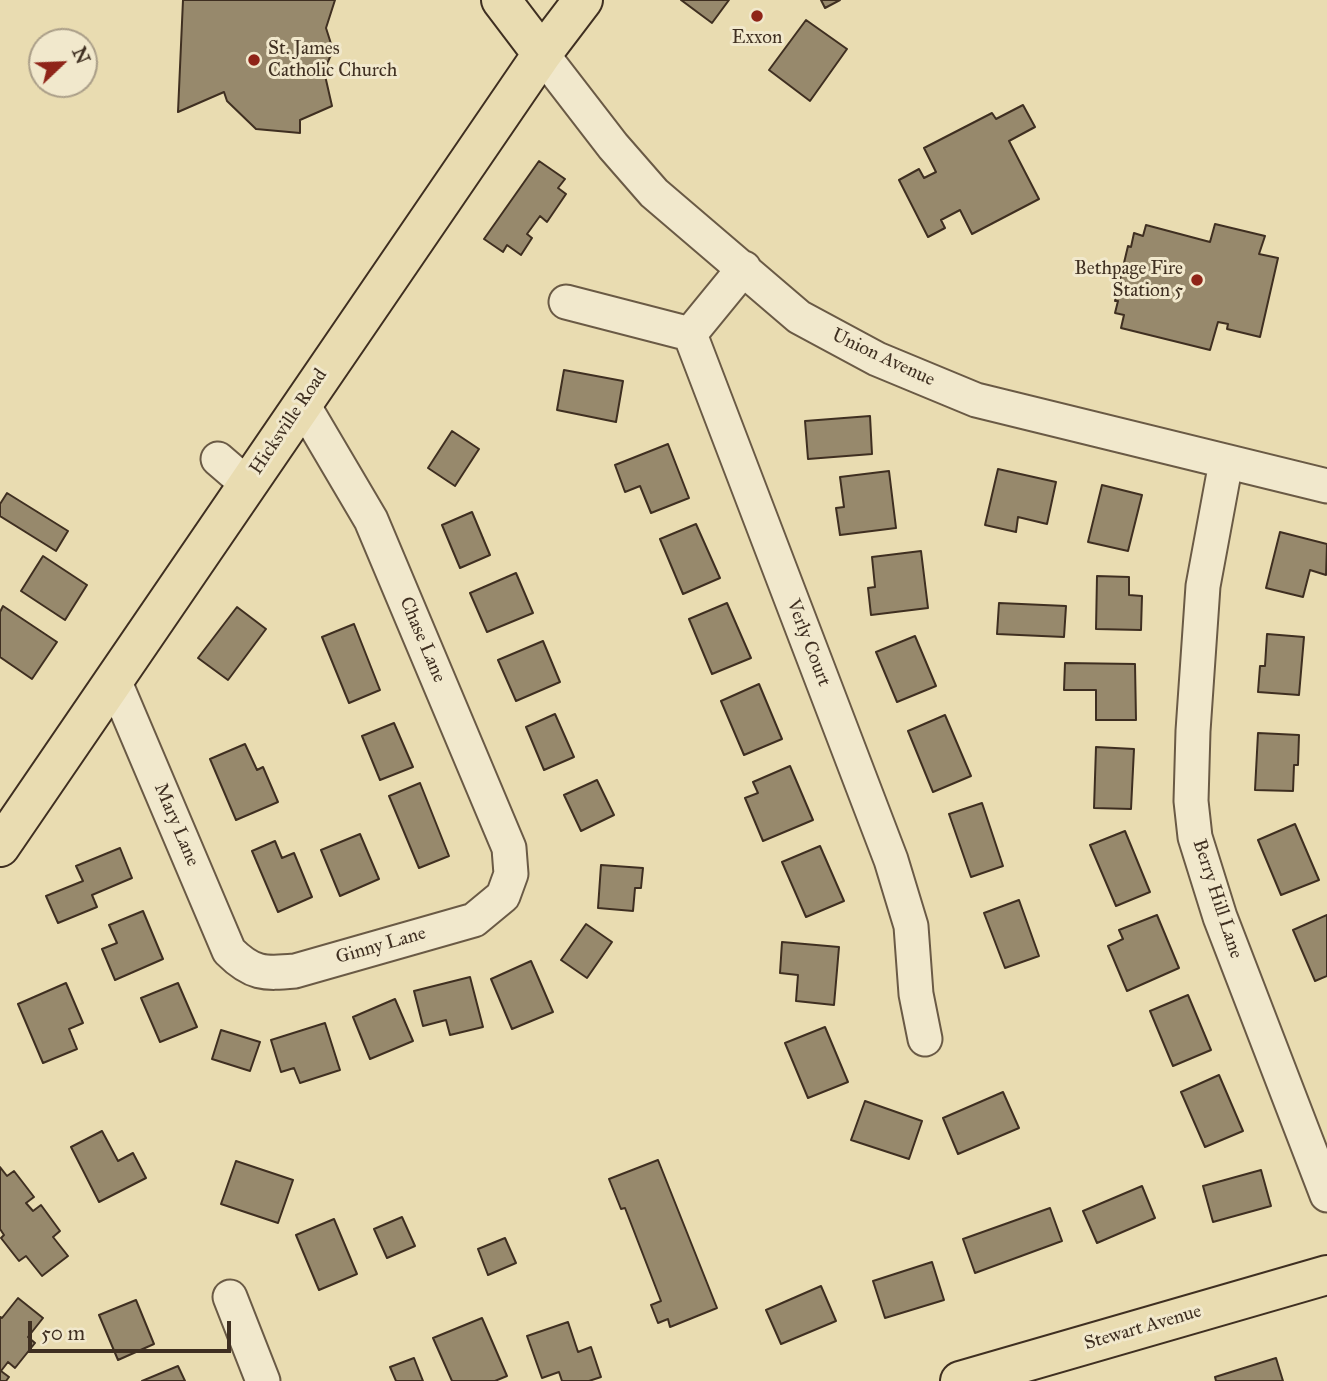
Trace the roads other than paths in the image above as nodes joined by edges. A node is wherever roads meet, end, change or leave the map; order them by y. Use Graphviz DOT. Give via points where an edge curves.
graph roads {
  1 [pos="501,0"];
  2 [pos="583,0"];
  3 [pos="542,54"];
  4 [pos="744,268"];
  5 [pos="566,302"];
  6 [pos="690,334"];
  7 [pos="302,403"];
  8 [pos="219,459"];
  9 [pos="1226,462"];
  10 [pos="247,484"];
  11 [pos="1327,486"];
  12 [pos="114,680"];
  13 [pos="0,847"];
  14 [pos="506,888"];
  15 [pos="244,966"];
  16 [pos="925,1039"];
  17 [pos="1327,1195"];
  18 [pos="1327,1275"];
  19 [pos="230,1297"];
  20 [pos="969,1380"];
  21 [pos="262,1381"];
  1 -- 3 [label="main road"];
  2 -- 3 [label="main road, Hicksville Road"];
  3 -- 4 [label="street, Union Avenue" via="654,193"];
  3 -- 7 [label="main road, Hicksville Road"];
  4 -- 6 [label="street"];
  4 -- 9 [label="street, Union Avenue" via="799,317 877,359 976,400"];
  5 -- 6 [label="street"];
  6 -- 16 [label="street, Verly Court" via="891,860 911,926"];
  7 -- 10 [label="main road, Hicksville Road"];
  7 -- 14 [label="street, Chase Lane" via="371,520 509,848 511,874"];
  8 -- 10 [label="street"];
  9 -- 11 [label="street, Union Avenue"];
  9 -- 17 [label="street, Berry Hill Lane" via="1203,586 1193,731 1195,837 1220,917"];
  10 -- 12 [label="main road, Hicksville Road"];
  12 -- 13 [label="main road, Hicksville Road"];
  12 -- 15 [label="street, Mary Lane" via="229,951"];
  14 -- 15 [label="street, Ginny Lane" via="503,896 474,920 295,971 265,974"];
  18 -- 20 [label="main road, Stewart Avenue"];
  19 -- 21 [label="street"];
}
